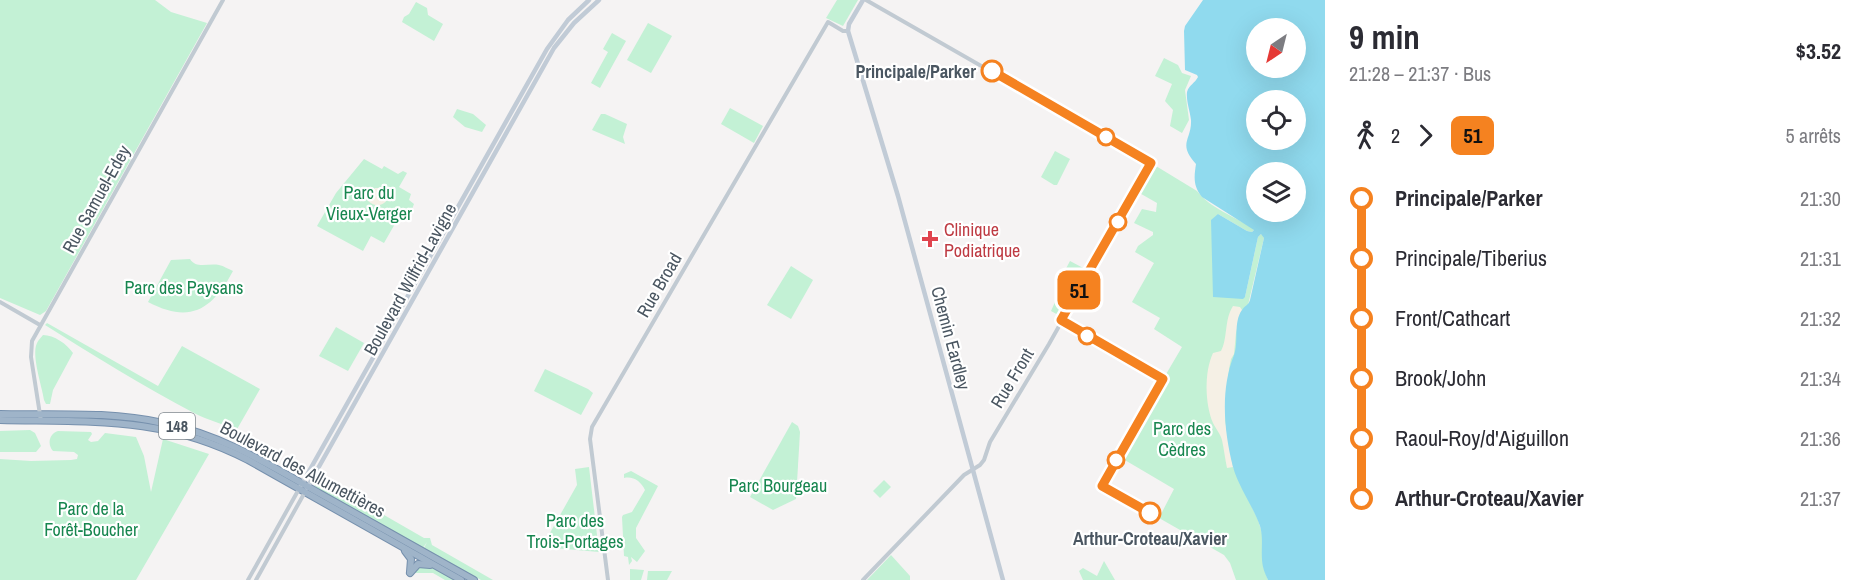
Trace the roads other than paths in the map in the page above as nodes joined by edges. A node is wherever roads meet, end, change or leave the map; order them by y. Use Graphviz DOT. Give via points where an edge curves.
graph roads {
  1 [pos="223,0"];
  2 [pos="589,0"];
  3 [pos="599,0"];
  4 [pos="865,0"];
  5 [pos="849,33"];
  6 [pos="0,302"];
  7 [pos="40,326"];
  8 [pos="0,414"];
  9 [pos="41,418"];
  10 [pos="0,420"];
  11 [pos="973,470"];
  12 [pos="304,488"];
  13 [pos="394,542"];
  14 [pos="446,572"];
  15 [pos="248,580"];
  16 [pos="256,580"];
  17 [pos="462,580"];
  18 [pos="474,580"];
  19 [pos="608,580"];
  20 [pos="863,580"];
  21 [pos="1003,580"];
  1 -- 7 [label="street, Rue Samuel-Edey"];
  2 -- 12 [label="main road, Boulevard Wilfrid-Lavigne" via="547,49"];
  3 -- 12 [label="main road, Boulevard Wilfrid-Lavigne" via="577,19 554,48"];
  4 -- 5 [label="main road" via="849,24"];
  4 -- 11 [label="street, Rue Front" via="1151,163 990,442 984,460"];
  5 -- 11 [label="main road, Chemin Eardley"];
  5 -- 19 [label="street, Rue Broad" via="828,22 592,427 590,439"];
  6 -- 7 [label="street"];
  7 -- 9 [label="street, Rue Samuel-Edey" via="30,352"];
  8 -- 9 [label="highway, Boulevard des Allumettières / 148"];
  9 -- 10 [label="highway, Boulevard des Allumettières / 148"];
  9 -- 12 [label="highway, Boulevard des Allumettières / 148" via="176,432 236,453"];
  11 -- 20 [label="street, Rue Front"];
  11 -- 21 [label="main road, Chemin Eardley"];
  12 -- 13 [label="highway, Boulevard des Allumettières / 148"];
  12 -- 15 [label="street, Boulevard Wilfrid-Lavigne"];
  12 -- 16 [label="street, Boulevard Wilfrid-Lavigne"];
  12 -- 18 [label="highway, Boulevard des Allumettières / 148"];
  13 -- 14 [label="highway, Boulevard des Allumettières / 148"];
  13 -- 14 [label="highway" via="410,557 410,573 418,564"];
  14 -- 17 [label="highway, Boulevard des Allumettières / 148"];
}
